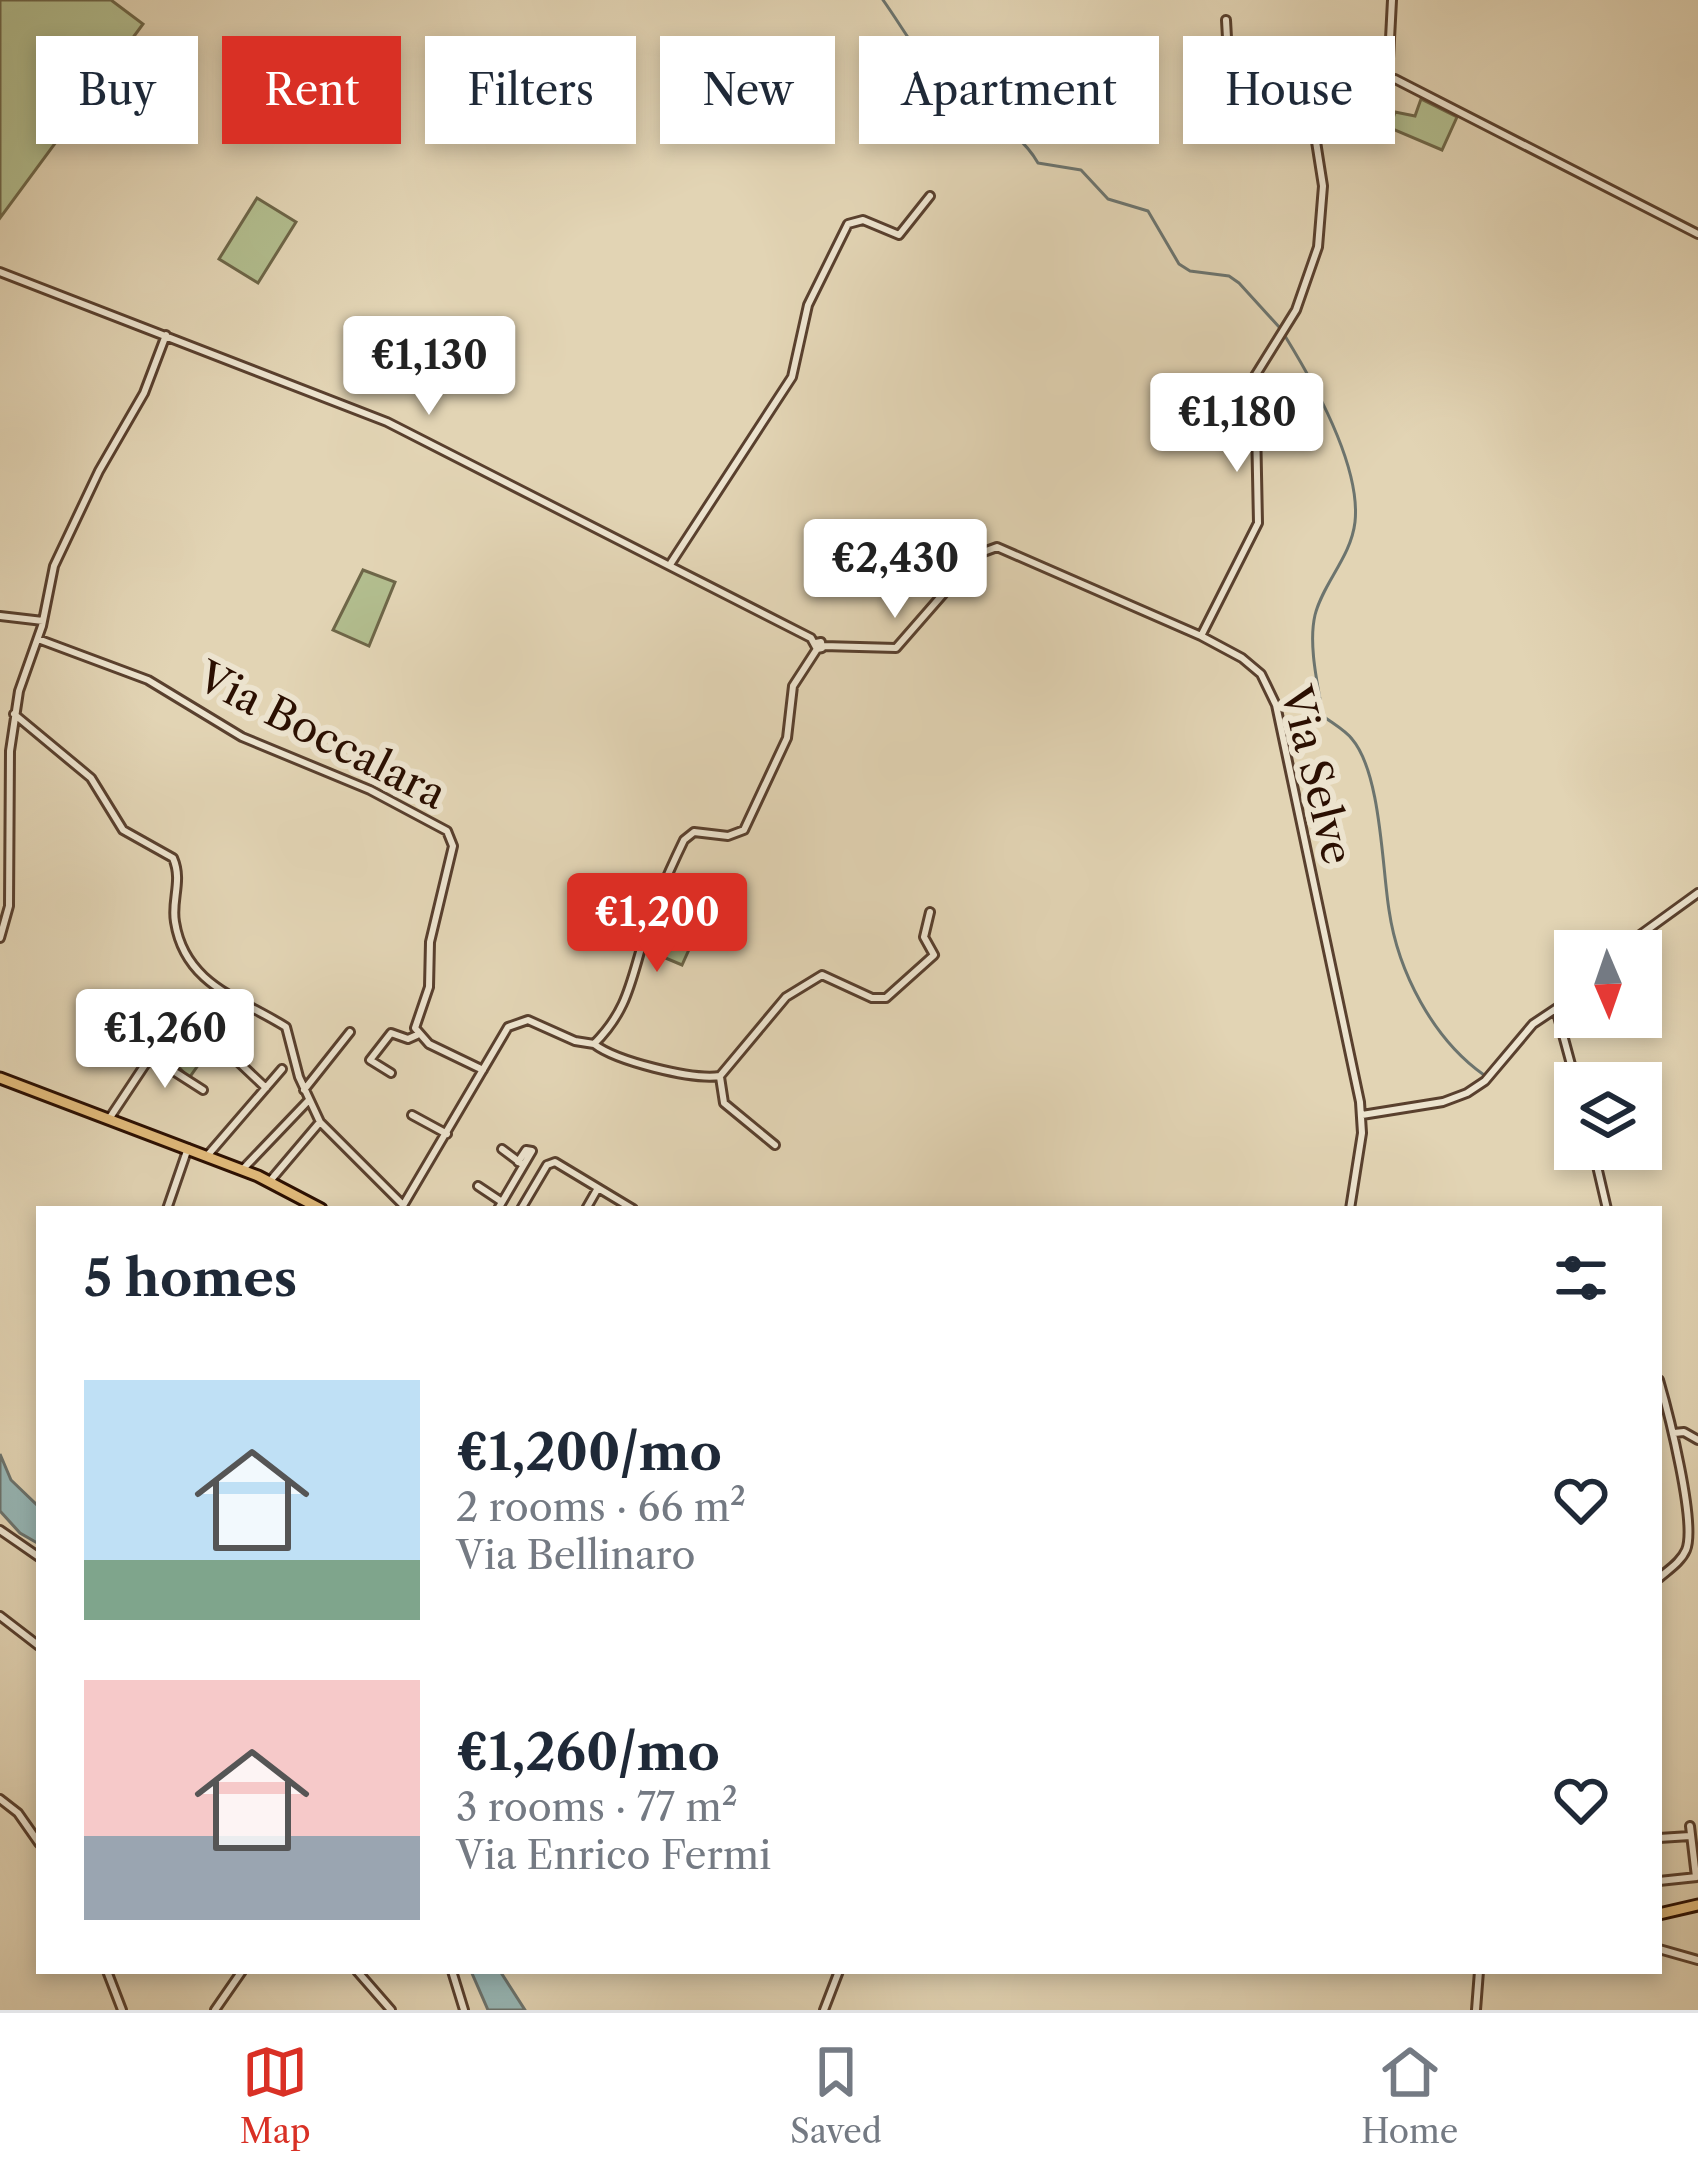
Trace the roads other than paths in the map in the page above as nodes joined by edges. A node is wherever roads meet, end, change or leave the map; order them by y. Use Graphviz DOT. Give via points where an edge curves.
graph roads {
  1 [pos="1392,0"];
  2 [pos="1226,20"];
  3 [pos="1227,36"];
  4 [pos="1390,36"];
  5 [pos="1395,82"];
  6 [pos="1318,144"];
  7 [pos="930,196"];
  8 [pos="1698,234"];
  9 [pos="0,272"];
  10 [pos="166,335"];
  11 [pos="671,563"];
  12 [pos="0,616"];
  13 [pos="43,621"];
  14 [pos="1202,636"];
  15 [pos="38,639"];
  16 [pos="819,646"];
  17 [pos="14,714"];
  18 [pos="0,780"];
  19 [pos="10,783"];
  20 [pos="4,866"];
  21 [pos="1698,893"];
  22 [pos="930,912"];
  23 [pos="1647,930"];
  24 [pos="0,938"];
  25 [pos="252,1009"];
  26 [pos="1554,1011"];
  27 [pos="192,1018"];
  28 [pos="350,1032"];
  29 [pos="417,1034"];
  30 [pos="160,1042"];
  31 [pos="218,1044"];
  32 [pos="594,1044"];
  33 [pos="150,1057"];
  34 [pos="203,1060"];
  35 [pos="282,1070"];
  36 [pos="483,1070"];
  37 [pos="392,1073"];
  38 [pos="719,1076"];
  39 [pos="0,1078"];
  40 [pos="266,1088"];
  41 [pos="203,1090"];
  42 [pos="304,1090"];
  43 [pos="308,1100"];
  44 [pos="1362,1114"];
  45 [pos="412,1115"];
  46 [pos="109,1119"];
  47 [pos="320,1122"];
  48 [pos="447,1134"];
  49 [pos="775,1145"];
  50 [pos="188,1148"];
  51 [pos="502,1149"];
  52 [pos="207,1156"];
  53 [pos="521,1164"];
  54 [pos="547,1165"];
  55 [pos="243,1169"];
  56 [pos="1598,1170"];
  57 [pos="270,1181"];
  58 [pos="478,1186"];
  59 [pos="598,1188"];
  60 [pos="168,1206"];
  61 [pos="316,1206"];
  62 [pos="401,1206"];
  63 [pos="403,1206"];
  64 [pos="500,1206"];
  65 [pos="523,1206"];
  66 [pos="588,1206"];
  67 [pos="628,1206"];
  68 [pos="1350,1206"];
  69 [pos="1606,1206"];
  70 [pos="1662,1391"];
  71 [pos="1674,1433"];
  72 [pos="1698,1440"];
  73 [pos="0,1530"];
  74 [pos="36,1555"];
  75 [pos="1662,1575"];
  76 [pos="0,1616"];
  77 [pos="36,1644"];
  78 [pos="0,1799"];
  79 [pos="1662,1837"];
  80 [pos="36,1839"];
  81 [pos="1697,1877"];
  82 [pos="1662,1881"];
  83 [pos="1698,1905"];
  84 [pos="1662,1913"];
  85 [pos="1662,1950"];
  86 [pos="1698,1960"];
  87 [pos="108,1974"];
  88 [pos="240,1974"];
  89 [pos="360,1974"];
  90 [pos="453,1974"];
  91 [pos="838,1974"];
  92 [pos="1479,1974"];
  93 [pos="122,2010"];
  94 [pos="215,2010"];
  95 [pos="391,2010"];
  96 [pos="464,2010"];
  97 [pos="824,2010"];
  98 [pos="1476,2010"];
  1 -- 4 [label="street"];
  2 -- 3 [label="street"];
  5 -- 8 [label="street"];
  6 -- 14 [label="street" via="1321,229 1304,292 1254,384 1256,534"];
  7 -- 11 [label="street" via="899,235 863,220 848,224 808,304 792,377"];
  9 -- 10 [label="street"];
  10 -- 11 [label="street" via="387,422"];
  10 -- 13 [label="street" via="54,566"];
  11 -- 16 [label="street"];
  12 -- 13 [label="street"];
  13 -- 15 [label="street"];
  14 -- 16 [label="street, Via Selve" via="991,547 896,648"];
  14 -- 44 [label="street, Via Selve" via="1254,667 1273,696"];
  15 -- 17 [label="street"];
  15 -- 29 [label="street, Via Boccalara" via="148,680 242,737 370,790 451,836"];
  16 -- 32 [label="street" via="794,686 787,738 748,825 740,834 694,832 684,840 633,986"];
  17 -- 19 [label="street"];
  17 -- 25 [label="street" via="91,778 123,830 173,858 175,921 196,971"];
  18 -- 19 [label="street"];
  19 -- 20 [label="street"];
  20 -- 24 [label="street" via="8,918"];
  21 -- 23 [label="street"];
  22 -- 38 [label="street" via="924,937 934,955 891,996 872,998 822,975 786,997"];
  25 -- 31 [label="street"];
  25 -- 42 [label="street" via="289,1030"];
  26 -- 44 [label="street" via="1467,1093"];
  27 -- 31 [label="street"];
  28 -- 42 [label="street"];
  29 -- 36 [label="street"];
  29 -- 37 [label="street" via="391,1033 370,1060"];
  30 -- 33 [label="street"];
  31 -- 34 [label="street"];
  31 -- 40 [label="street"];
  32 -- 36 [label="street" via="523,1020 504,1032"];
  32 -- 38 [label="street" via="649,1065"];
  33 -- 41 [label="street"];
  33 -- 46 [label="street"];
  35 -- 40 [label="street"];
  36 -- 48 [label="street"];
  38 -- 49 [label="street" via="724,1102"];
  39 -- 46 [label="main road"];
  40 -- 52 [label="street"];
  42 -- 43 [label="street"];
  43 -- 47 [label="street"];
  43 -- 55 [label="street"];
  44 -- 68 [label="street, Via Selve"];
  45 -- 48 [label="street"];
  46 -- 50 [label="main road"];
  47 -- 57 [label="street"];
  47 -- 62 [label="street"];
  48 -- 63 [label="street"];
  50 -- 52 [label="main road"];
  50 -- 60 [label="street"];
  51 -- 53 [label="street"];
  52 -- 55 [label="main road"];
  53 -- 54 [label="street" via="532,1154"];
  53 -- 64 [label="street"];
  54 -- 59 [label="street" via="555,1162"];
  54 -- 65 [label="street"];
  55 -- 57 [label="main road"];
  56 -- 69 [label="street"];
  57 -- 61 [label="main road"];
  58 -- 64 [label="street"];
  59 -- 66 [label="street"];
  59 -- 67 [label="street"];
  70 -- 71 [label="street"];
  71 -- 72 [label="street"];
  71 -- 75 [label="street" via="1688,1539"];
  73 -- 74 [label="street"];
  76 -- 77 [label="street"];
  78 -- 80 [label="street"];
  79 -- 81 [label="street" via="1690,1831"];
  81 -- 82 [label="street"];
  83 -- 84 [label="main road"];
  85 -- 86 [label="street"];
  87 -- 93 [label="street"];
  88 -- 94 [label="street"];
  89 -- 95 [label="street"];
  90 -- 96 [label="street"];
  91 -- 97 [label="street"];
  92 -- 98 [label="street"];
}
